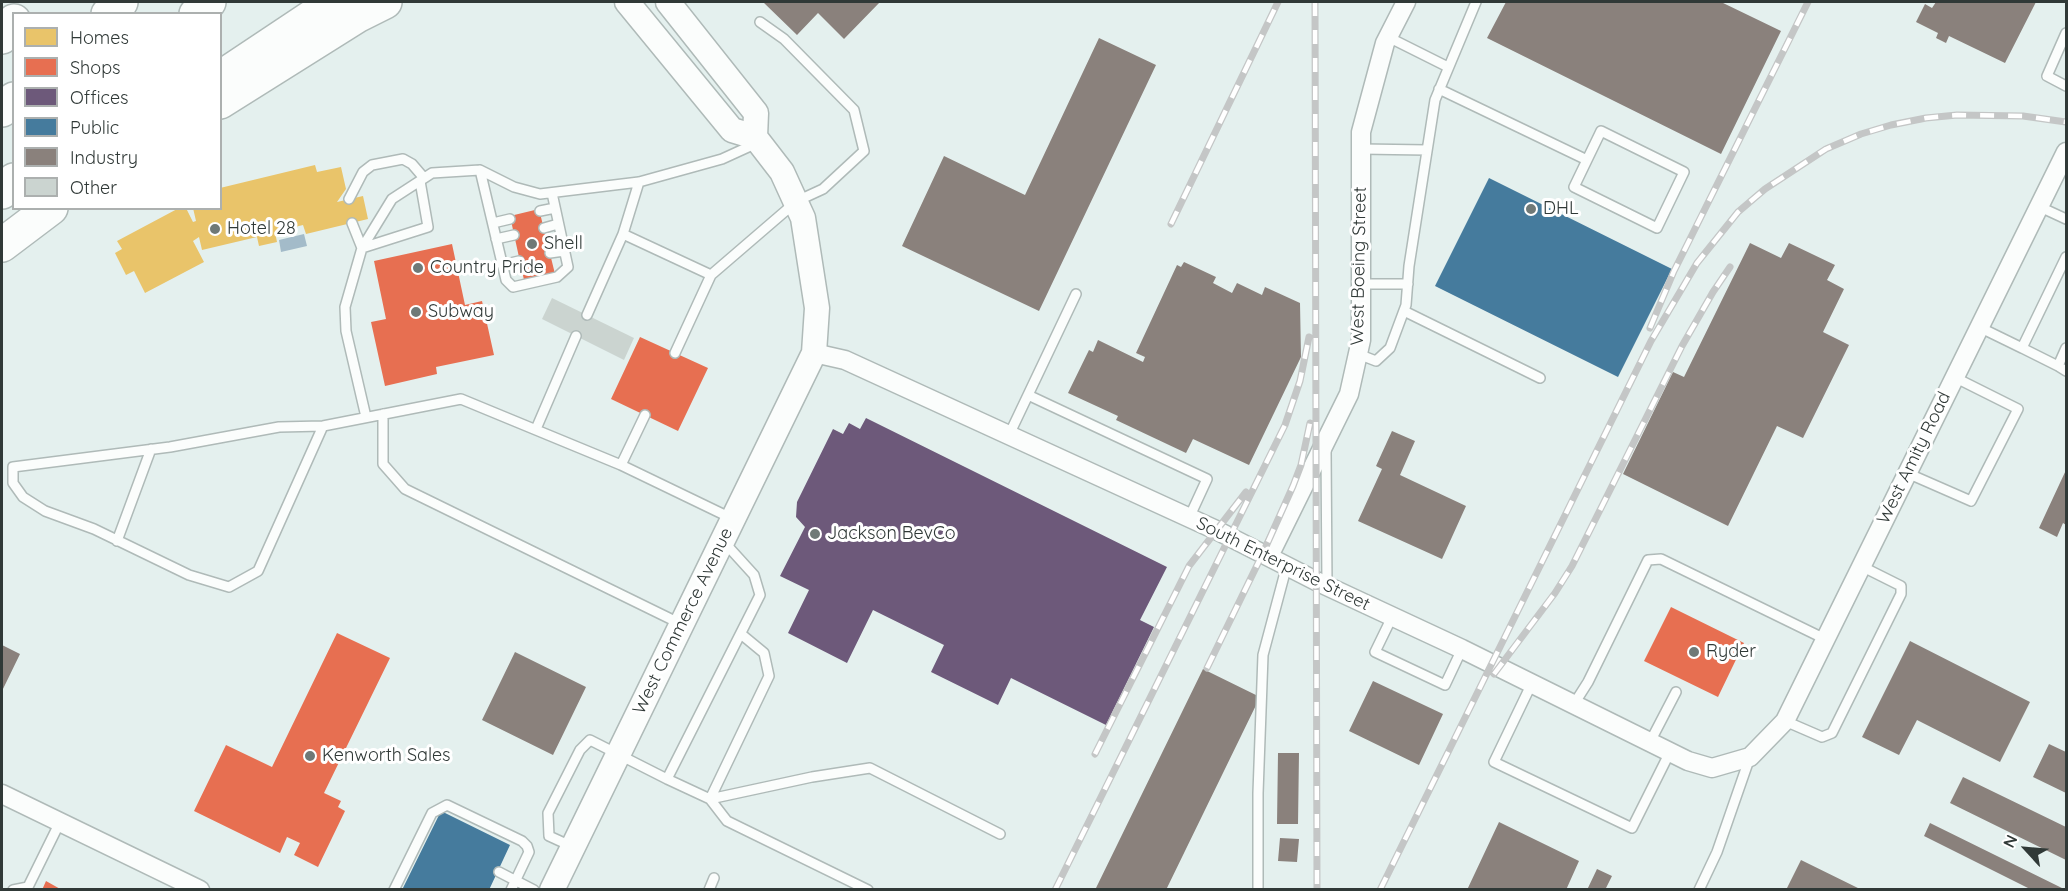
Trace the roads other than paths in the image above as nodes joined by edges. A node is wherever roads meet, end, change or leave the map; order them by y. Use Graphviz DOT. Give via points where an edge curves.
graph roads {
  1 [pos="334,2"];
  2 [pos="385,2"];
  3 [pos="627,2"];
  4 [pos="668,2"];
  5 [pos="1406,2"];
  6 [pos="1476,2"];
  7 [pos="760,22"];
  8 [pos="12,24"];
  9 [pos="2067,33"];
  10 [pos="2,37"];
  11 [pos="1388,38"];
  12 [pos="1448,67"];
  13 [pos="222,77"];
  14 [pos="2067,86"];
  15 [pos="1439,89"];
  16 [pos="222,101"];
  17 [pos="757,139"];
  18 [pos="1361,149"];
  19 [pos="1427,150"];
  20 [pos="2067,152"];
  21 [pos="1587,160"];
  22 [pos="480,170"];
  23 [pos="422,180"];
  24 [pos="639,182"];
  25 [pos="552,193"];
  26 [pos="349,199"];
  27 [pos="797,201"];
  28 [pos="2038,206"];
  29 [pos="555,208"];
  30 [pos="48,210"];
  31 [pos="540,211"];
  32 [pos="510,219"];
  33 [pos="2067,219"];
  34 [pos="352,223"];
  35 [pos="493,223"];
  36 [pos="558,224"];
  37 [pos="544,228"];
  38 [pos="623,234"];
  39 [pos="514,235"];
  40 [pos="496,239"];
  41 [pos="2,246"];
  42 [pos="362,248"];
  43 [pos="564,251"];
  44 [pos="550,253"];
  45 [pos="2067,257"];
  46 [pos="519,261"];
  47 [pos="502,265"];
  48 [pos="711,275"];
  49 [pos="1361,284"];
  50 [pos="1408,284"];
  51 [pos="1076,294"];
  52 [pos="1404,311"];
  53 [pos="587,315"];
  54 [pos="1979,327"];
  55 [pos="576,336"];
  56 [pos="2022,348"];
  57 [pos="2067,348"];
  58 [pos="675,353"];
  59 [pos="814,353"];
  60 [pos="1358,354"];
  61 [pos="2062,368"];
  62 [pos="1954,377"];
  63 [pos="1540,378"];
  64 [pos="1028,395"];
  65 [pos="383,414"];
  66 [pos="645,415"];
  67 [pos="366,417"];
  68 [pos="323,426"];
  69 [pos="536,429"];
  70 [pos="1009,435"];
  71 [pos="1326,439"];
  72 [pos="151,449"];
  73 [pos="621,465"];
  74 [pos="1907,473"];
  75 [pos="1189,518"];
  76 [pos="728,530"];
  77 [pos="117,541"];
  78 [pos="1269,556"];
  79 [pos="1287,565"];
  80 [pos="1861,566"];
  81 [pos="1327,586"];
  82 [pos="1392,617"];
  83 [pos="681,624"];
  84 [pos="741,634"];
  85 [pos="1825,639"];
  86 [pos="1462,649"];
  87 [pos="1532,683"];
  88 [pos="1676,692"];
  89 [pos="1574,704"];
  90 [pos="1785,721"];
  91 [pos="1650,742"];
  92 [pos="1671,752"];
  93 [pos="618,755"];
  94 [pos="1750,757"];
  95 [pos="668,778"];
  96 [pos="2,794"];
  97 [pos="710,799"];
  98 [pos="60,822"];
  99 [pos="1000,834"];
  100 [pos="573,847"];
  101 [pos="499,872"];
  102 [pos="714,878"];
  103 [pos="514,885"];
  104 [pos="192,888"];
  105 [pos="13,890"];
  106 [pos="394,890"];
  107 [pos="534,890"];
  108 [pos="552,890"];
  109 [pos="709,890"];
  110 [pos="868,890"];
  111 [pos="1258,890"];
  112 [pos="1700,890"];
  1 -- 13 [label="highway"];
  2 -- 16 [label="highway"];
  3 -- 17 [label="street" via="732,130"];
  4 -- 17 [label="street" via="756,112"];
  5 -- 11 [label="street, West Boeing Street"];
  6 -- 12 [label="lane"];
  7 -- 27 [label="lane" via="784,39 854,110 864,151 823,189"];
  8 -- 10 [label="highway"];
  9 -- 14 [label="lane" via="2047,76"];
  11 -- 12 [label="lane"];
  11 -- 18 [label="street, West Boeing Street" via="1361,132"];
  12 -- 15 [label="lane"];
  15 -- 19 [label="lane"];
  15 -- 21 [label="lane"];
  17 -- 24 [label="lane" via="722,159"];
  17 -- 27 [label="street" via="782,172"];
  18 -- 19 [label="lane"];
  18 -- 49 [label="street, West Boeing Street"];
  19 -- 50 [label="lane"];
  20 -- 28 [label="street, West Amity Road"];
  21 -- 21 [label="lane" via="1574,187 1657,228 1684,172 1601,131"];
  22 -- 23 [label="lane" via="432,172"];
  22 -- 25 [label="lane" via="514,187"];
  22 -- 35 [label="lane"];
  23 -- 26 [label="lane" via="412,164 403,159 372,165 363,172"];
  23 -- 42 [label="lane" via="392,199"];
  23 -- 42 [label="lane" via="428,227"];
  24 -- 25 [label="lane"];
  24 -- 38 [label="lane"];
  25 -- 29 [label="lane"];
  27 -- 48 [label="lane"];
  27 -- 59 [label="street" via="818,308"];
  28 -- 33 [label="lane"];
  28 -- 54 [label="street, West Amity Road"];
  29 -- 31 [label="lane"];
  29 -- 36 [label="lane"];
  30 -- 41 [label="highway"];
  32 -- 35 [label="lane"];
  34 -- 42 [label="lane"];
  35 -- 40 [label="lane"];
  36 -- 37 [label="lane"];
  36 -- 43 [label="lane"];
  38 -- 48 [label="lane"];
  38 -- 53 [label="lane"];
  39 -- 40 [label="lane"];
  40 -- 47 [label="lane"];
  42 -- 67 [label="lane" via="345,307 346,331"];
  43 -- 44 [label="lane"];
  43 -- 47 [label="lane" via="568,267 557,277 513,287 506,280"];
  45 -- 56 [label="lane"];
  46 -- 47 [label="lane"];
  48 -- 58 [label="lane"];
  49 -- 50 [label="lane"];
  49 -- 60 [label="street, West Boeing Street" via="1362,340"];
  50 -- 52 [label="lane"];
  51 -- 64 [label="lane"];
  52 -- 60 [label="lane" via="1390,348 1376,361"];
  52 -- 63 [label="lane"];
  54 -- 56 [label="lane"];
  54 -- 62 [label="street, West Amity Road"];
  55 -- 69 [label="lane"];
  56 -- 61 [label="lane"];
  57 -- 61 [label="lane"];
  59 -- 70 [label="street, South Enterprise Street" via="845,360"];
  59 -- 76 [label="street, West Commerce Avenue"];
  60 -- 71 [label="street, West Boeing Street" via="1349,394"];
  62 -- 74 [label="street, West Amity Road"];
  62 -- 74 [label="lane" via="2018,409 1971,501"];
  64 -- 70 [label="lane"];
  64 -- 75 [label="lane" via="1207,479"];
  65 -- 67 [label="lane"];
  65 -- 69 [label="lane" via="461,399"];
  65 -- 83 [label="lane" via="383,464 405,489"];
  66 -- 73 [label="lane"];
  67 -- 68 [label="lane"];
  68 -- 72 [label="lane" via="279,427"];
  68 -- 77 [label="lane" via="258,571 229,587 189,575"];
  69 -- 73 [label="lane"];
  70 -- 75 [label="street, South Enterprise Street"];
  71 -- 78 [label="street, West Boeing Street"];
  71 -- 81 [label="lane"];
  72 -- 77 [label="lane"];
  72 -- 77 [label="lane" via="13,467 13,483 23,497 45,511"];
  73 -- 76 [label="lane"];
  74 -- 80 [label="street, West Amity Road"];
  75 -- 78 [label="street, South Enterprise Street"];
  76 -- 83 [label="street, West Commerce Avenue"];
  76 -- 84 [label="lane" via="760,595"];
  78 -- 79 [label="street, South Enterprise Street"];
  79 -- 81 [label="street, South Enterprise Street"];
  79 -- 111 [label="lane" via="1263,655"];
  80 -- 85 [label="street, West Amity Road"];
  80 -- 90 [label="lane" via="1900,586 1901,594 1833,733 1822,737"];
  81 -- 82 [label="street, South Enterprise Street"];
  82 -- 86 [label="street, South Enterprise Street"];
  82 -- 86 [label="lane" via="1375,652 1445,685"];
  83 -- 93 [label="street, West Commerce Avenue"];
  84 -- 95 [label="lane"];
  84 -- 97 [label="lane" via="764,653 769,676"];
  85 -- 89 [label="lane" via="1661,559 1648,560"];
  85 -- 90 [label="street, West Amity Road"];
  86 -- 87 [label="street, South Enterprise Street"];
  87 -- 89 [label="street, South Enterprise Street"];
  87 -- 92 [label="lane" via="1494,762 1632,828"];
  88 -- 91 [label="lane"];
  89 -- 91 [label="street, South Enterprise Street"];
  90 -- 94 [label="street, West Amity Road"];
  91 -- 92 [label="street, South Enterprise Street"];
  92 -- 94 [label="street, South Enterprise Street" via="1712,768"];
  93 -- 95 [label="lane"];
  93 -- 100 [label="street, West Commerce Avenue"];
  93 -- 100 [label="lane" via="590,740 580,750 548,813 549,836"];
  94 -- 112 [label="lane"];
  95 -- 97 [label="lane"];
  96 -- 98 [label="street"];
  97 -- 99 [label="lane" via="870,768"];
  97 -- 110 [label="lane" via="727,821"];
  98 -- 104 [label="street"];
  98 -- 105 [label="lane" via="28,887"];
  100 -- 108 [label="street, West Commerce Avenue"];
  101 -- 103 [label="lane"];
  102 -- 109 [label="lane"];
  103 -- 106 [label="lane" via="529,852 527,846 447,805 432,813"];
  103 -- 107 [label="lane"];
}
